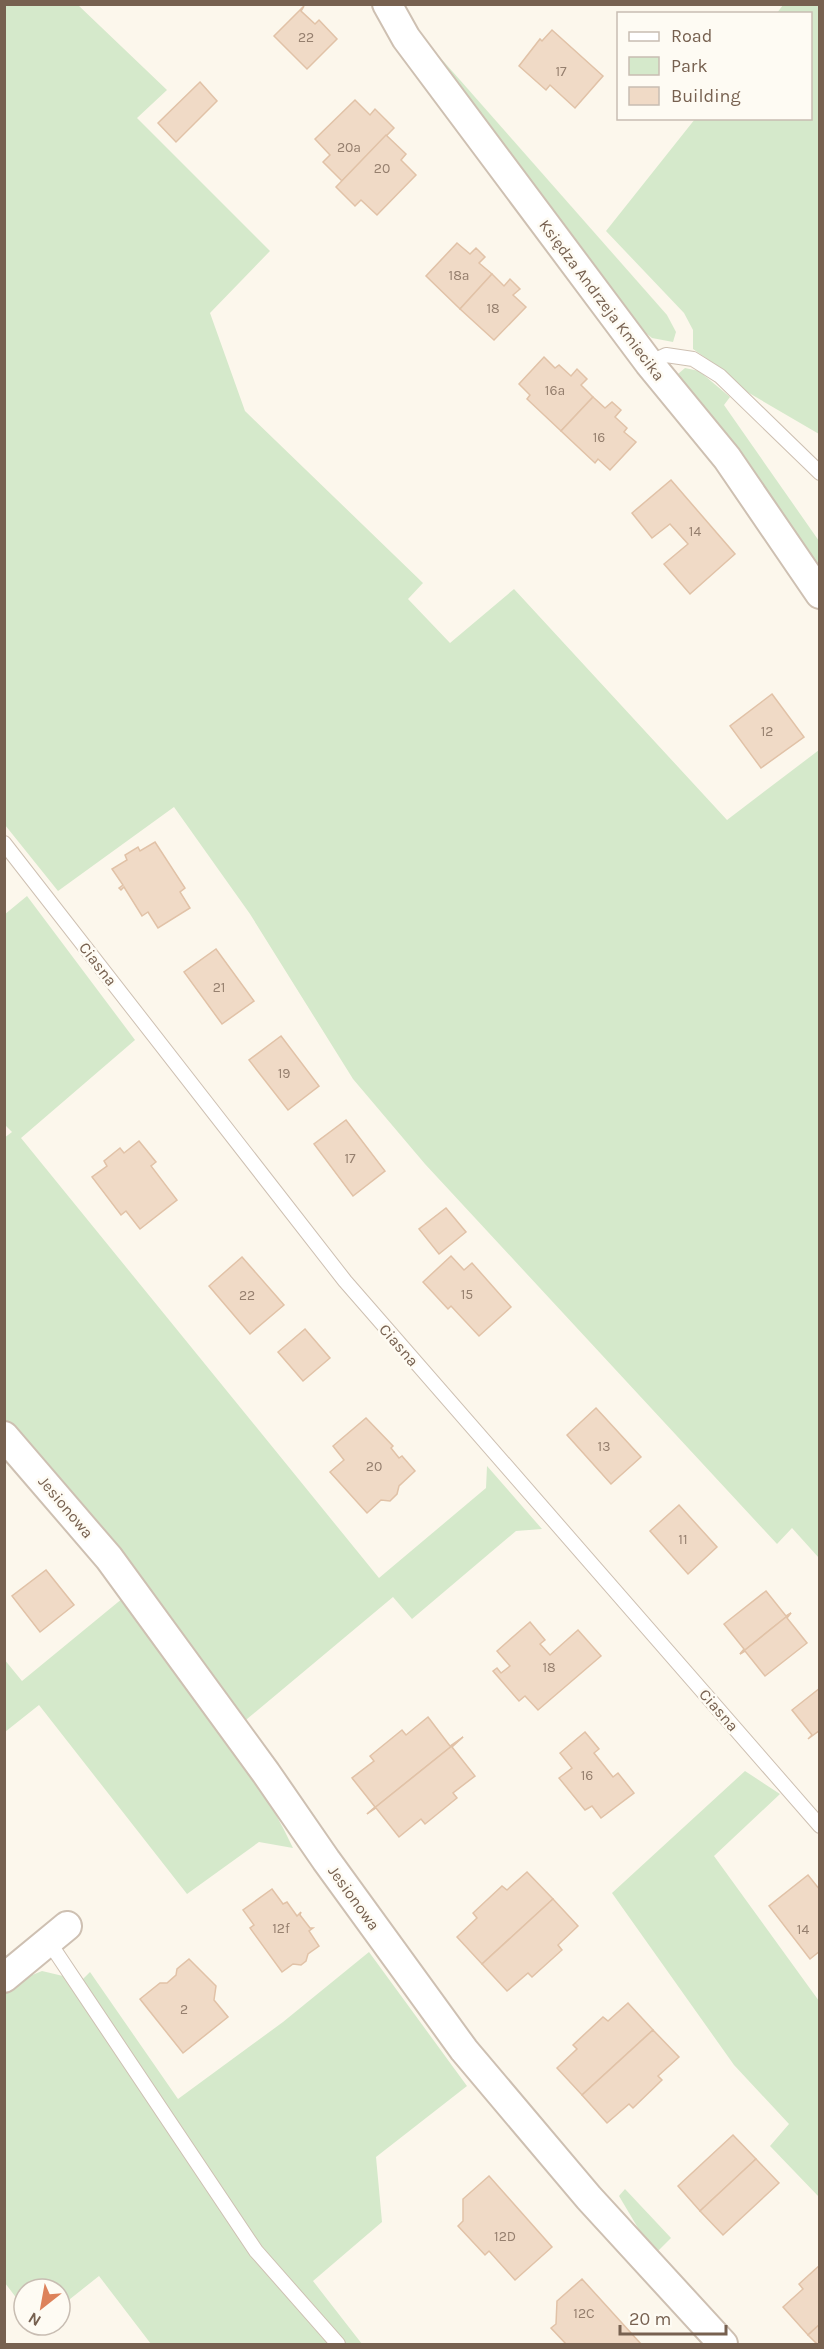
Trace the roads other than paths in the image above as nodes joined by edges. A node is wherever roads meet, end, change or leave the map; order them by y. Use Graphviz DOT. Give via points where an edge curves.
graph roads {
  1 [pos="387,4"];
  2 [pos="649,363"];
  3 [pos="819,473"];
  4 [pos="819,594"];
  5 [pos="4,843"];
  6 [pos="4,1436"];
  7 [pos="819,1826"];
  8 [pos="58,1934"];
  9 [pos="4,1978"];
  10 [pos="338,2344"];
  11 [pos="723,2344"];
  1 -- 2 [label="street, Księdza Andrzeja Kmiecika" via="406,38"];
  2 -- 3 [label="lane" via="666,355 693,359 720,376"];
  2 -- 4 [label="street, Księdza Andrzeja Kmiecika" via="727,458"];
  5 -- 7 [label="lane, Ciasna" via="345,1281"];
  6 -- 11 [label="street, Jesionowa" via="109,1558 464,2050 589,2198"];
  8 -- 9 [label="street"];
  8 -- 10 [label="lane" via="256,2251"];
}
